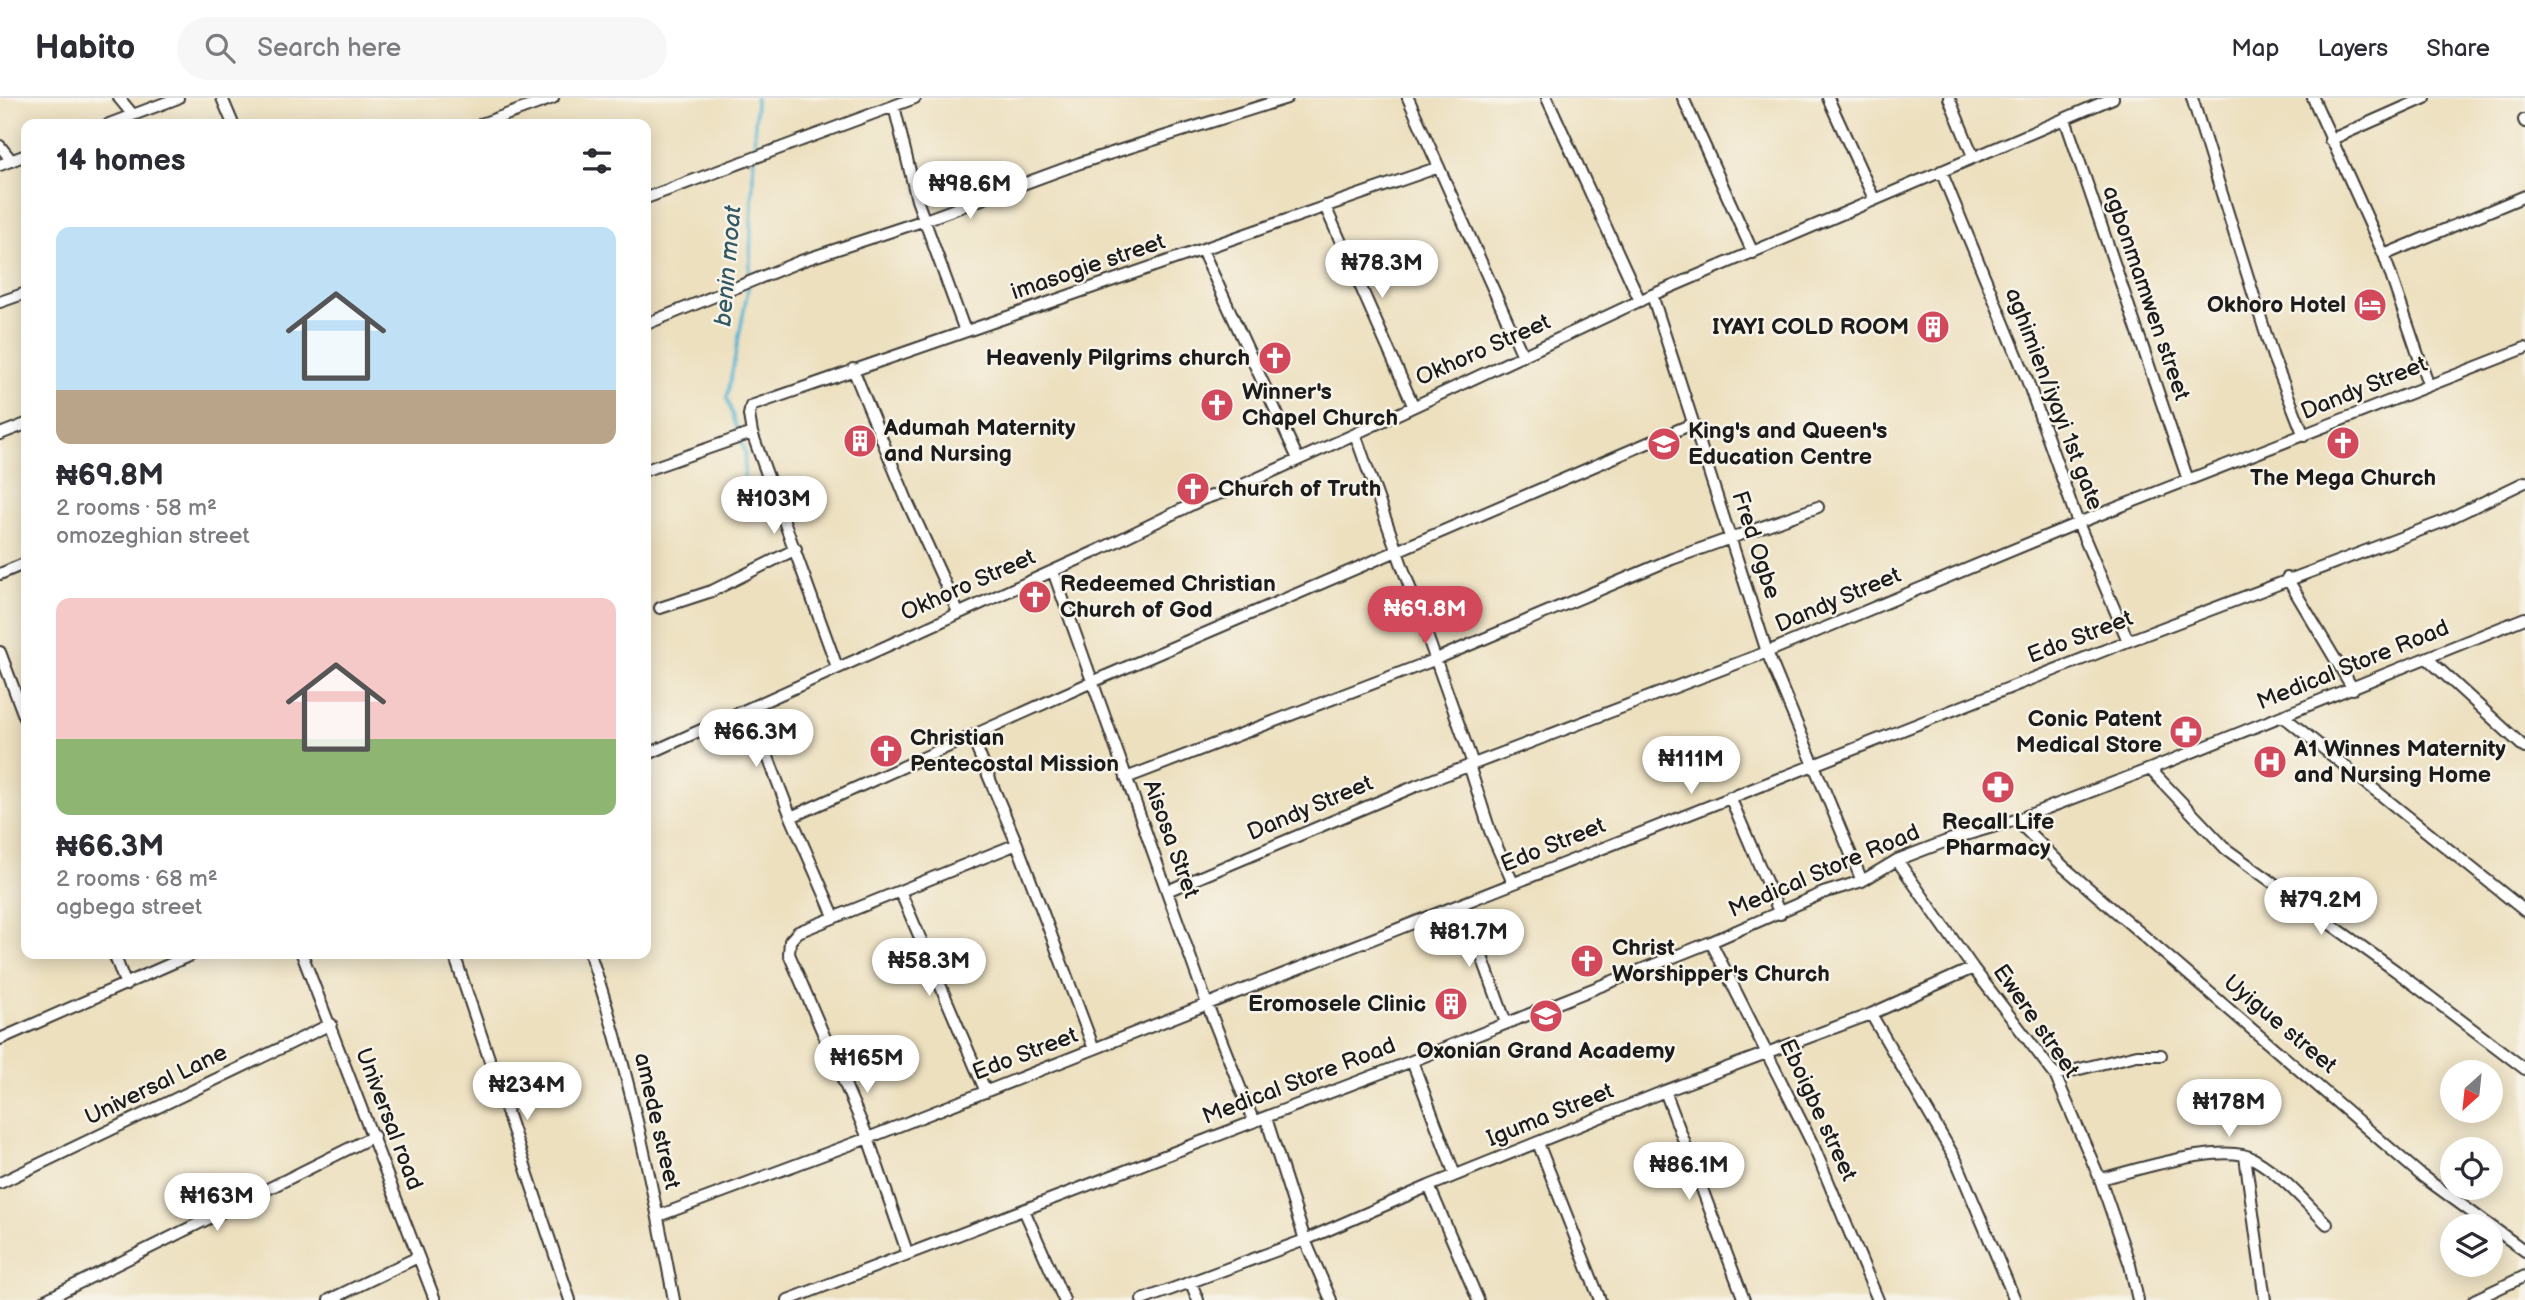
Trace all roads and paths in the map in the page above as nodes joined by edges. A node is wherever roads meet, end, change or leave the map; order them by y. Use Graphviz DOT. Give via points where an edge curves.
graph roads {
  1 [pos="119,98"];
  2 [pos="178,98"];
  3 [pos="222,98"];
  4 [pos="553,98"];
  5 [pos="915,98"];
  6 [pos="1287,98"];
  7 [pos="1408,98"];
  8 [pos="1547,98"];
  9 [pos="1683,98"];
  10 [pos="1828,98"];
  11 [pos="1950,98"];
  12 [pos="2113,98"];
  13 [pos="2192,98"];
  14 [pos="2313,98"];
  15 [pos="2425,98"];
  16 [pos="160,101"];
  17 [pos="2092,102"];
  18 [pos="894,106"];
  19 [pos="133,115"];
  20 [pos="122,119"];
  21 [pos="231,119"];
  22 [pos="495,119"];
  23 [pos="2065,119"];
  24 [pos="2329,140"];
  25 [pos="0,146"];
  26 [pos="1973,156"];
  27 [pos="21,157"];
  28 [pos="12,161"];
  29 [pos="0,165"];
  30 [pos="1438,167"];
  31 [pos="1941,171"];
  32 [pos="651,196"];
  33 [pos="2525,196"];
  34 [pos="1874,199"];
  35 [pos="1325,206"];
  36 [pos="925,220"];
  37 [pos="1202,250"];
  38 [pos="1753,253"];
  39 [pos="2384,255"];
  40 [pos="21,295"];
  41 [pos="1652,295"];
  42 [pos="1640,301"];
  43 [pos="0,302"];
  44 [pos="651,322"];
  45 [pos="965,331"];
  46 [pos="2525,348"];
  47 [pos="1523,356"];
  48 [pos="853,369"];
  49 [pos="2428,384"];
  50 [pos="1413,405"];
  51 [pos="1692,424"];
  52 [pos="21,426"];
  53 [pos="752,433"];
  54 [pos="0,434"];
  55 [pos="1356,434"];
  56 [pos="2304,436"];
  57 [pos="1298,459"];
  58 [pos="651,468"];
  59 [pos="2188,480"];
  60 [pos="2525,482"];
  61 [pos="1818,507"];
  62 [pos="2078,523"];
  63 [pos="1733,540"];
  64 [pos="796,549"];
  65 [pos="1396,553"];
  66 [pos="21,565"];
  67 [pos="1053,571"];
  68 [pos="0,574"];
  69 [pos="2287,578"];
  70 [pos="660,608"];
  71 [pos="958,612"];
  72 [pos="2525,618"];
  73 [pos="2128,640"];
  74 [pos="0,652"];
  75 [pos="1768,652"];
  76 [pos="2428,659"];
  77 [pos="1434,660"];
  78 [pos="837,667"];
  79 [pos="1092,682"];
  80 [pos="2353,689"];
  81 [pos="21,708"];
  82 [pos="750,710"];
  83 [pos="2283,716"];
  84 [pos="972,737"];
  85 [pos="2525,748"];
  86 [pos="651,753"];
  87 [pos="1814,764"];
  88 [pos="1471,765"];
  89 [pos="2150,769"];
  90 [pos="1126,778"];
  91 [pos="1730,797"];
  92 [pos="791,817"];
  93 [pos="2016,820"];
  94 [pos="1017,844"];
  95 [pos="1897,860"];
  96 [pos="1861,881"];
  97 [pos="1513,883"];
  98 [pos="901,891"];
  99 [pos="1167,891"];
  100 [pos="1463,904"];
  101 [pos="2525,911"];
  102 [pos="1780,914"];
  103 [pos="834,916"];
  104 [pos="1711,942"];
  105 [pos="116,959"];
  106 [pos="182,959"];
  107 [pos="304,959"];
  108 [pos="456,959"];
  109 [pos="592,959"];
  110 [pos="1973,968"];
  111 [pos="126,985"];
  112 [pos="1207,1004"];
  113 [pos="1871,1014"];
  114 [pos="1506,1023"];
  115 [pos="331,1024"];
  116 [pos="0,1040"];
  117 [pos="1094,1049"];
  118 [pos="1767,1051"];
  119 [pos="2161,1055"];
  120 [pos="1412,1061"];
  121 [pos="2525,1069"];
  122 [pos="2055,1075"];
  123 [pos="1665,1091"];
  124 [pos="986,1092"];
  125 [pos="1266,1118"];
  126 [pos="1253,1120"];
  127 [pos="374,1136"];
  128 [pos="869,1138"];
  129 [pos="1538,1143"];
  130 [pos="2245,1156"];
  131 [pos="1455,1175"];
  132 [pos="2100,1179"];
  133 [pos="0,1183"];
  134 [pos="1429,1186"];
  135 [pos="1024,1210"];
  136 [pos="658,1216"];
  137 [pos="2327,1224"];
  138 [pos="1305,1240"];
  139 [pos="2525,1251"];
  140 [pos="907,1252"];
  141 [pos="418,1257"];
  142 [pos="2525,1276"];
  143 [pos="1191,1283"];
  144 [pos="45,1300"];
  145 [pos="329,1300"];
  146 [pos="435,1300"];
  147 [pos="570,1300"];
  148 [pos="674,1300"];
  149 [pos="788,1300"];
  150 [pos="1064,1300"];
  151 [pos="1142,1300"];
  152 [pos="1198,1300"];
  153 [pos="1331,1300"];
  154 [pos="1478,1300"];
  155 [pos="1600,1300"];
  156 [pos="1744,1300"];
  157 [pos="1878,1300"];
  158 [pos="2015,1300"];
  159 [pos="2138,1300"];
  160 [pos="2265,1300"];
  161 [pos="2474,1300"];
  1 -- 19 [label="street"];
  2 -- 16 [label="street"];
  3 -- 21 [label="street"];
  4 -- 22 [label="street"];
  5 -- 18 [label="street"];
  6 -- 36 [label="street" via="1080,163"];
  7 -- 30 [label="street"];
  8 -- 42 [label="street"];
  9 -- 38 [label="street"];
  10 -- 34 [label="street"];
  11 -- 26 [label="street"];
  12 -- 17 [label="street, Okhoro Street"];
  13 -- 56 [label="street" via="2273,357"];
  14 -- 24 [label="street"];
  15 -- 24 [label="street"];
  16 -- 19 [label="street"];
  17 -- 23 [label="street, Okhoro Street"];
  18 -- 32 [label="street"];
  18 -- 36 [label="street"];
  19 -- 20 [label="street"];
  23 -- 26 [label="street, Okhoro Street"];
  23 -- 59 [label="street, agbonmamwen street"];
  24 -- 39 [label="street"];
  25 -- 28 [label="street"];
  26 -- 31 [label="street, Okhoro Street"];
  27 -- 28 [label="street"];
  28 -- 29 [label="street"];
  30 -- 35 [label="street, imasogie street"];
  30 -- 47 [label="street"];
  31 -- 34 [label="street, Okhoro Street"];
  31 -- 62 [label="street, aghimien/iyayi 1st gate" via="2026,377"];
  33 -- 39 [label="street"];
  34 -- 38 [label="street, Okhoro Street"];
  35 -- 37 [label="street, imasogie street"];
  35 -- 50 [label="street"];
  36 -- 44 [label="street" via="801,261"];
  36 -- 45 [label="street"];
  37 -- 45 [label="street, imasogie street"];
  37 -- 57 [label="street"];
  38 -- 41 [label="street, Okhoro Street"];
  39 -- 49 [label="street"];
  40 -- 43 [label="street"];
  41 -- 42 [label="street, Okhoro Street"];
  41 -- 51 [label="street, Fred Ogbe"];
  42 -- 47 [label="street, Okhoro Street"];
  45 -- 48 [label="street, imasogie street"];
  46 -- 49 [label="street, Dandy Street"];
  47 -- 50 [label="street, Okhoro Street"];
  48 -- 53 [label="street, imasogie street" via="751,406"];
  48 -- 71 [label="street"];
  49 -- 56 [label="street, Dandy Street"];
  50 -- 55 [label="street, Okhoro Street"];
  51 -- 63 [label="street, Fred Ogbe"];
  51 -- 65 [label="street"];
  52 -- 54 [label="street"];
  53 -- 58 [label="street"];
  53 -- 64 [label="street"];
  55 -- 57 [label="street, Okhoro Street"];
  55 -- 65 [label="street"];
  56 -- 59 [label="street, Dandy Street"];
  57 -- 67 [label="street, Okhoro Street"];
  59 -- 62 [label="street, Dandy Street"];
  60 -- 69 [label="street, Edo Street" via="2442,522"];
  61 -- 63 [label="street"];
  62 -- 73 [label="street, aghimien/iyayi 1st gate"];
  62 -- 75 [label="street, Dandy Street"];
  63 -- 75 [label="street, Fred Ogbe"];
  63 -- 77 [label="street" via="1672,559"];
  64 -- 70 [label="street" via="712,591"];
  64 -- 78 [label="street"];
  65 -- 77 [label="street"];
  65 -- 79 [label="street"];
  66 -- 68 [label="street"];
  67 -- 71 [label="street, Okhoro Street"];
  67 -- 79 [label="street, Aisosa Stret"];
  69 -- 73 [label="street, Edo Street"];
  69 -- 80 [label="street"];
  71 -- 78 [label="street, Okhoro Street"];
  72 -- 76 [label="street, Medical Store Road"];
  73 -- 87 [label="street, Edo Street"];
  74 -- 81 [label="street"];
  75 -- 87 [label="street, Fred Ogbe"];
  75 -- 88 [label="street, Dandy Street"];
  76 -- 80 [label="street, Medical Store Road"];
  76 -- 85 [label="street"];
  77 -- 88 [label="street"];
  77 -- 90 [label="street"];
  78 -- 82 [label="street, Okhoro Street"];
  79 -- 84 [label="street"];
  79 -- 90 [label="street, Aisosa Stret"];
  80 -- 83 [label="street, Medical Store Road"];
  82 -- 86 [label="street, Okhoro Street"];
  82 -- 92 [label="street"];
  83 -- 89 [label="street, Medical Store Road"];
  83 -- 101 [label="street"];
  84 -- 92 [label="street"];
  84 -- 94 [label="street"];
  87 -- 91 [label="street, Edo Street"];
  87 -- 96 [label="street, Fred Ogbe"];
  88 -- 97 [label="street" via="1490,831"];
  88 -- 99 [label="street, Dandy Street"];
  89 -- 93 [label="street, Medical Store Road"];
  89 -- 121 [label="street" via="2226,849"];
  90 -- 99 [label="street, Aisosa Stret"];
  91 -- 97 [label="street, Edo Street"];
  91 -- 102 [label="street"];
  92 -- 103 [label="street"];
  93 -- 95 [label="street, Medical Store Road"];
  93 -- 139 [label="street, Uyigue street" via="2063,867 2422,1176"];
  94 -- 98 [label="street"];
  94 -- 117 [label="street"];
  95 -- 96 [label="street, Medical Store Road"];
  95 -- 110 [label="street, Ewere street"];
  96 -- 102 [label="street, Medical Store Road"];
  97 -- 100 [label="street, Edo Street"];
  98 -- 103 [label="street"];
  98 -- 124 [label="street"];
  99 -- 112 [label="street, Aisosa Stret"];
  100 -- 112 [label="street, Edo Street"];
  100 -- 114 [label="street"];
  102 -- 104 [label="street, Medical Store Road"];
  103 -- 128 [label="street" via="798,932 790,941 789,954"];
  104 -- 114 [label="street, Medical Store Road"];
  104 -- 118 [label="street, Eboigbe street"];
  105 -- 111 [label="street"];
  106 -- 111 [label="street"];
  107 -- 115 [label="street, Universal road"];
  108 -- 147 [label="street"];
  109 -- 136 [label="street, amede street" via="610,1012"];
  110 -- 113 [label="street, Iguma Street"];
  110 -- 122 [label="street, Ewere street"];
  111 -- 116 [label="street"];
  112 -- 117 [label="street, Edo Street"];
  112 -- 126 [label="street, Aisosa Stret"];
  113 -- 118 [label="street, Iguma Street"];
  113 -- 158 [label="street" via="1956,1160"];
  114 -- 120 [label="street, Medical Store Road"];
  115 -- 127 [label="street, Universal road"];
  115 -- 133 [label="street, Universal Lane"];
  117 -- 124 [label="street, Edo Street"];
  118 -- 123 [label="street, Iguma Street"];
  118 -- 157 [label="street, Eboigbe street" via="1818,1156"];
  119 -- 122 [label="street" via="2137,1055"];
  120 -- 125 [label="street, Medical Store Road"];
  120 -- 131 [label="street"];
  122 -- 132 [label="street, Ewere street"];
  123 -- 129 [label="street, Iguma Street"];
  123 -- 156 [label="street"];
  124 -- 128 [label="street, Edo Street"];
  125 -- 126 [label="street, Medical Store Road"];
  125 -- 138 [label="street"];
  126 -- 135 [label="street, Medical Store Road"];
  127 -- 141 [label="street, Universal road"];
  127 -- 144 [label="street"];
  128 -- 136 [label="street, Edo Street"];
  128 -- 140 [label="street"];
  129 -- 131 [label="street, Iguma Street"];
  129 -- 155 [label="street"];
  130 -- 132 [label="street" via="2199,1154"];
  130 -- 137 [label="street" via="2288,1183"];
  130 -- 160 [label="street"];
  131 -- 134 [label="street, Iguma Street"];
  132 -- 159 [label="street, Ewere street"];
  134 -- 138 [label="street, Iguma Street"];
  134 -- 154 [label="street"];
  135 -- 140 [label="street, Medical Store Road"];
  135 -- 150 [label="street"];
  136 -- 148 [label="street, amede street"];
  138 -- 143 [label="street, Iguma Street"];
  138 -- 153 [label="street"];
  140 -- 149 [label="street, Medical Store Road"];
  141 -- 145 [label="street"];
  141 -- 146 [label="street, Universal road"];
  142 -- 161 [label="street"];
  143 -- 151 [label="street, Iguma Street"];
  143 -- 152 [label="street"];
}
